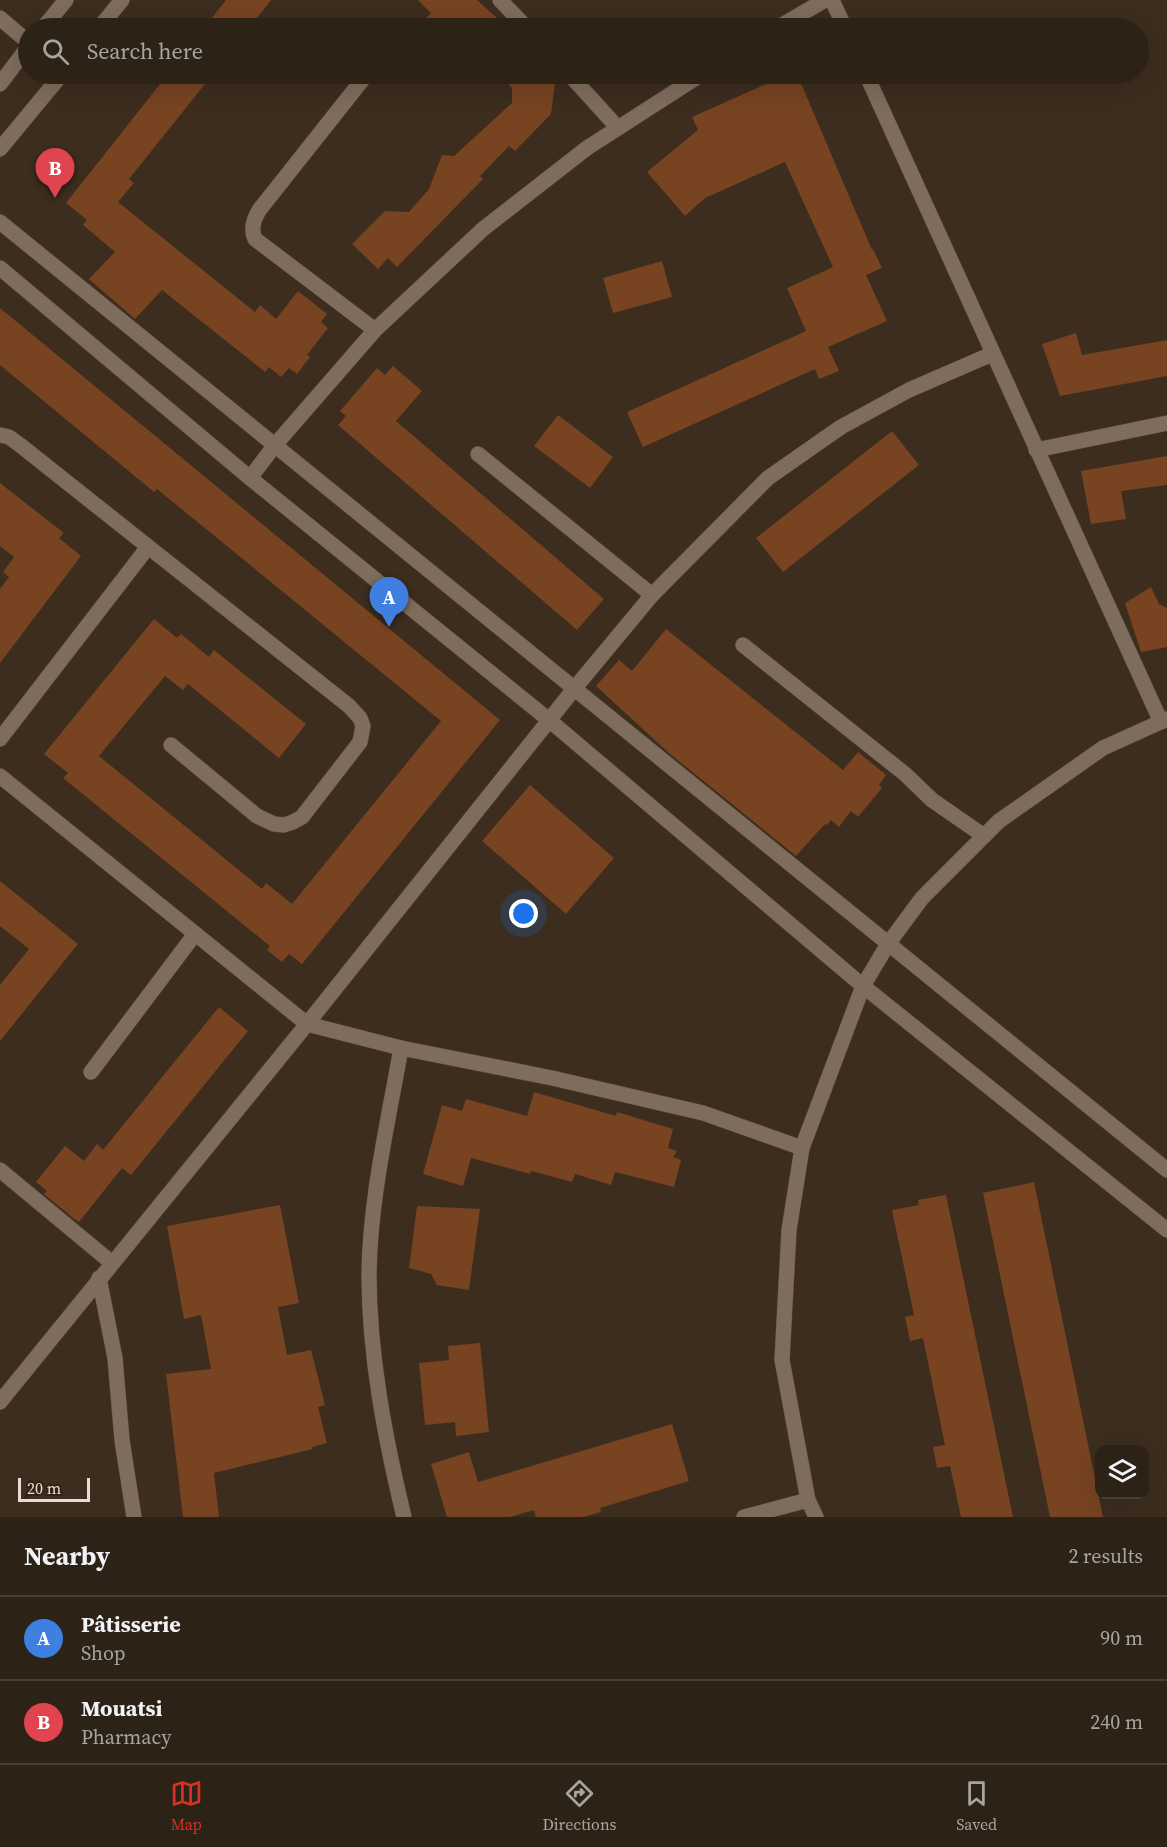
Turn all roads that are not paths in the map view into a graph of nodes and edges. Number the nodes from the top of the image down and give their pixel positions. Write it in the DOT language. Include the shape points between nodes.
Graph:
graph roads {
  1 [pos="66,0"];
  2 [pos="122,0"];
  3 [pos="500,0"];
  4 [pos="825,0"];
  5 [pos="832,0"];
  6 [pos="0,18"];
  7 [pos="51,18"];
  8 [pos="107,18"];
  9 [pos="517,18"];
  10 [pos="794,18"];
  11 [pos="840,18"];
  12 [pos="18,33"];
  13 [pos="18,60"];
  14 [pos="0,84"];
  15 [pos="54,84"];
  16 [pos="359,84"];
  17 [pos="578,84"];
  18 [pos="686,84"];
  19 [pos="870,84"];
  20 [pos="618,128"];
  21 [pos="0,149"];
  22 [pos="0,222"];
  23 [pos="0,268"];
  24 [pos="375,330"];
  25 [pos="992,354"];
  26 [pos="1167,423"];
  27 [pos="0,435"];
  28 [pos="275,445"];
  29 [pos="1036,450"];
  30 [pos="478,454"];
  31 [pos="250,478"];
  32 [pos="148,547"];
  33 [pos="652,595"];
  34 [pos="742,645"];
  35 [pos="574,689"];
  36 [pos="549,720"];
  37 [pos="1164,720"];
  38 [pos="0,739"];
  39 [pos="171,746"];
  40 [pos="0,776"];
  41 [pos="984,836"];
  42 [pos="195,934"];
  43 [pos="888,944"];
  44 [pos="863,986"];
  45 [pos="307,1024"];
  46 [pos="401,1048"];
  47 [pos="91,1072"];
  48 [pos="802,1148"];
  49 [pos="0,1170"];
  50 [pos="1167,1170"];
  51 [pos="1167,1230"];
  52 [pos="112,1263"];
  53 [pos="99,1278"];
  54 [pos="0,1402"];
  55 [pos="808,1500"];
  56 [pos="134,1517"];
  57 [pos="404,1517"];
  58 [pos="744,1517"];
  59 [pos="816,1517"];
  1 -- 7 [label="street"];
  2 -- 8 [label="street"];
  3 -- 9 [label="street"];
  4 -- 10 [label="street"];
  5 -- 11 [label="street"];
  6 -- 12 [label="street"];
  13 -- 14 [label="street"];
  15 -- 21 [label="street"];
  16 -- 24 [label="street" via="260,209 252,230 255,239"];
  17 -- 20 [label="street"];
  18 -- 20 [label="street"];
  19 -- 25 [label="street"];
  20 -- 24 [label="street" via="483,229"];
  22 -- 28 [label="street"];
  23 -- 31 [label="street"];
  24 -- 28 [label="street"];
  25 -- 29 [label="street"];
  25 -- 33 [label="street" via="909,390 851,422 768,478"];
  26 -- 29 [label="street"];
  27 -- 32 [label="street" via="20,445"];
  28 -- 31 [label="street"];
  28 -- 35 [label="street"];
  29 -- 37 [label="street"];
  30 -- 33 [label="street"];
  31 -- 36 [label="street"];
  32 -- 38 [label="street"];
  32 -- 39 [label="street" via="349,706 363,726 360,742 322,792 302,817 284,825 257,816"];
  33 -- 35 [label="street"];
  34 -- 41 [label="street" via="905,774 932,800"];
  35 -- 36 [label="street"];
  35 -- 43 [label="street"];
  36 -- 44 [label="street"];
  36 -- 45 [label="street"];
  37 -- 41 [label="street" via="1104,748 999,821"];
  40 -- 42 [label="street"];
  41 -- 43 [label="street" via="922,898"];
  42 -- 45 [label="street"];
  42 -- 47 [label="street"];
  43 -- 44 [label="street"];
  43 -- 50 [label="street"];
  44 -- 48 [label="street"];
  44 -- 51 [label="street"];
  45 -- 46 [label="street"];
  45 -- 52 [label="street"];
  46 -- 48 [label="street" via="703,1113"];
  46 -- 57 [label="street" via="376,1193 369,1273 383,1418"];
  48 -- 55 [label="street" via="789,1230 782,1360"];
  49 -- 52 [label="street"];
  52 -- 53 [label="street"];
  53 -- 54 [label="street"];
  53 -- 56 [label="street" via="115,1358"];
  55 -- 58 [label="street"];
  55 -- 59 [label="street"];
}
